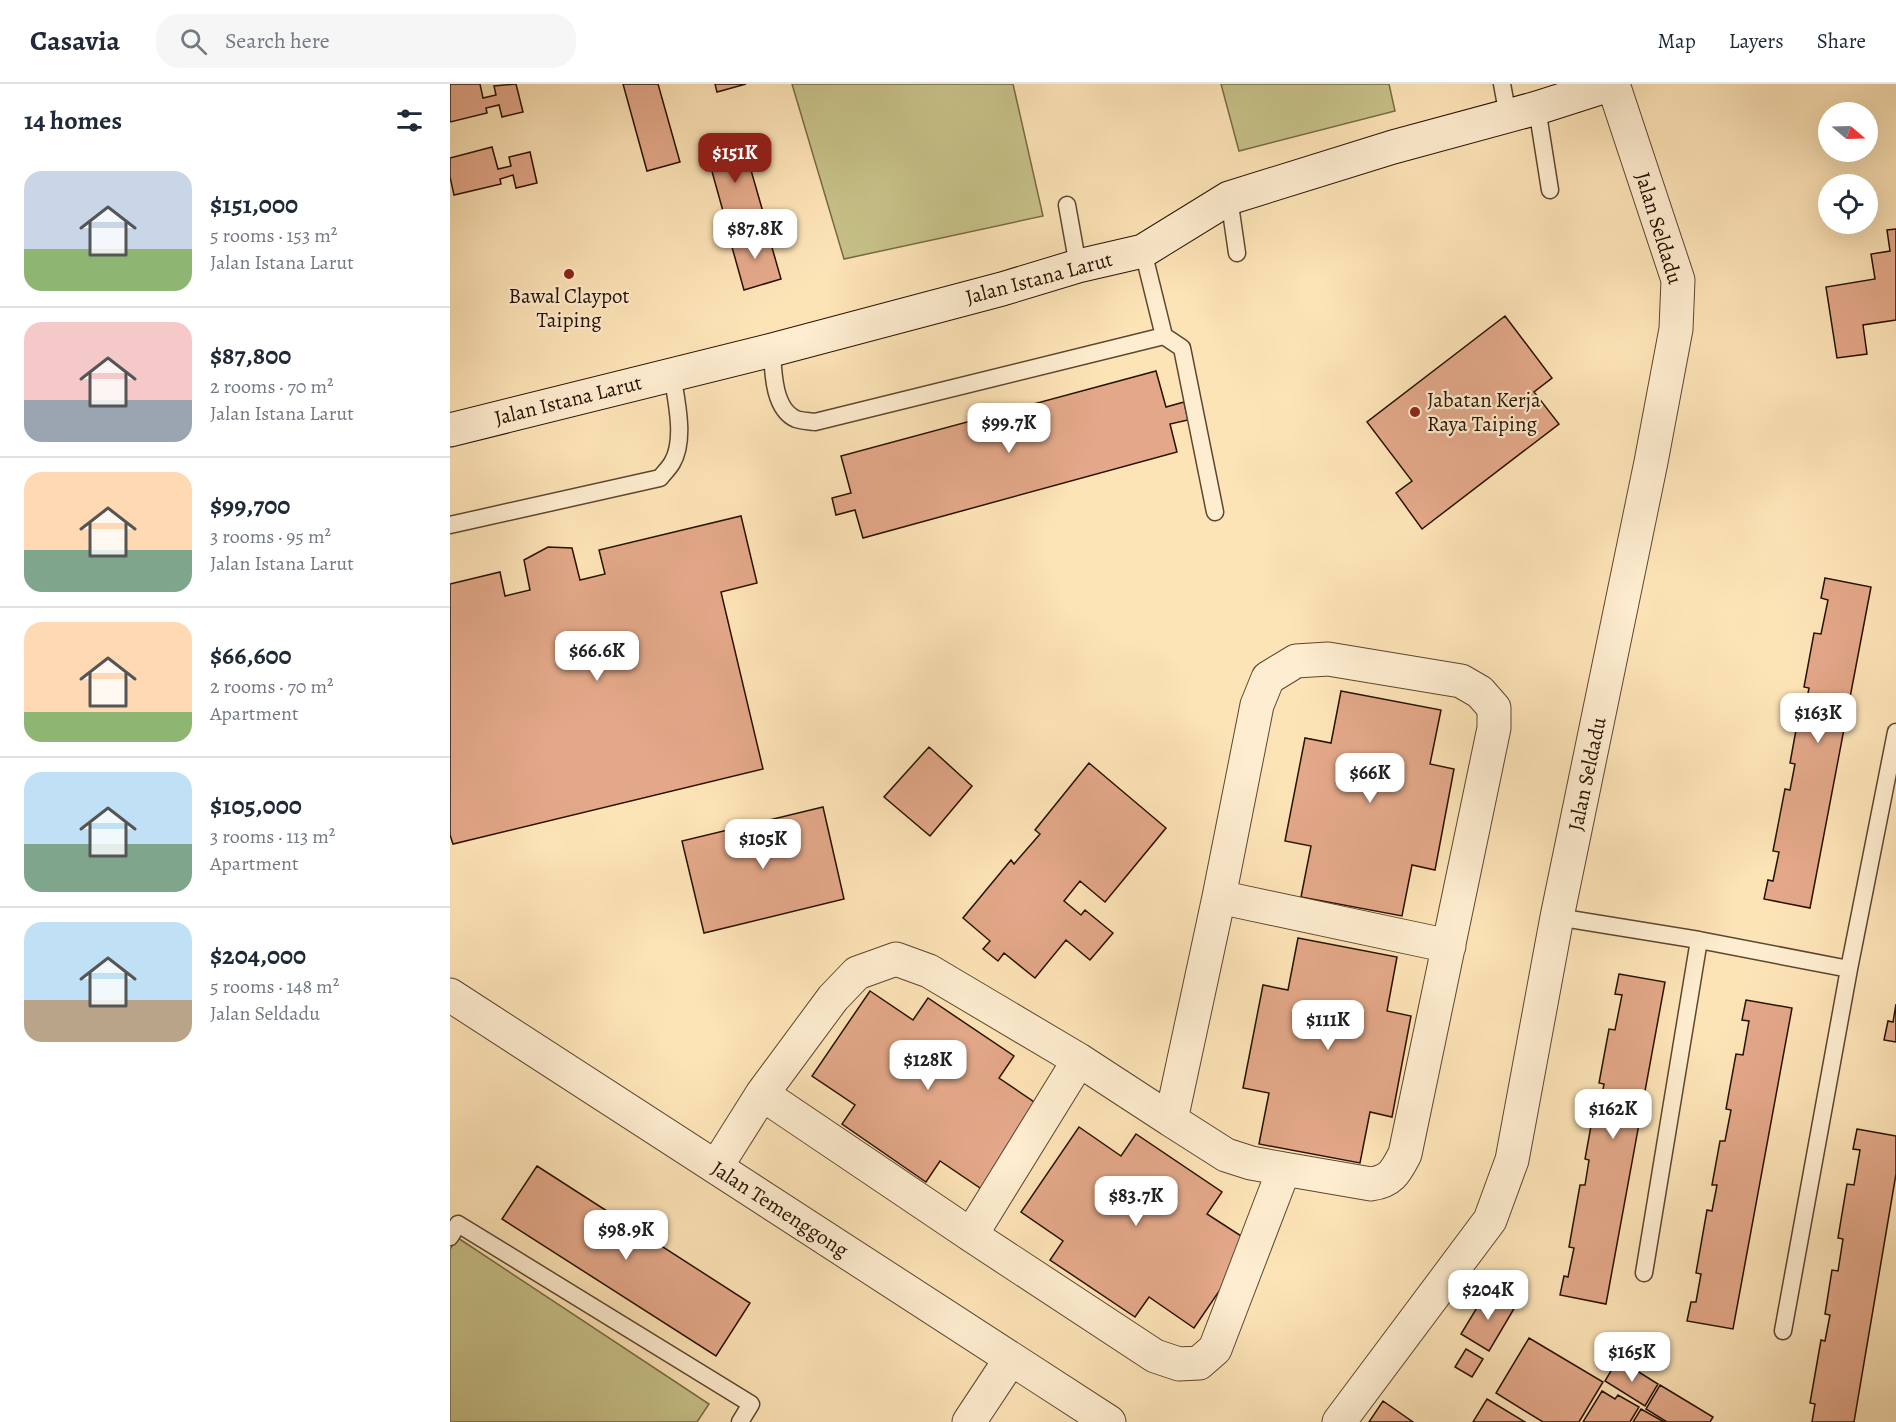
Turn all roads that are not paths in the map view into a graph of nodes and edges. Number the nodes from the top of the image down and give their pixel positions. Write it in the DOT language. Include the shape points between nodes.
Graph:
graph roads {
  1 [pos="1502,84"];
  2 [pos="1613,84"];
  3 [pos="1523,112"];
  4 [pos="1550,190"];
  5 [pos="1229,198"];
  6 [pos="1067,205"];
  7 [pos="1143,250"];
  8 [pos="1237,253"];
  9 [pos="1078,266"];
  10 [pos="1164,336"];
  11 [pos="772,350"];
  12 [pos="672,374"];
  13 [pos="450,430"];
  14 [pos="1215,512"];
  15 [pos="450,525"];
  16 [pos="1896,732"];
  17 [pos="1219,897"];
  18 [pos="1557,917"];
  19 [pos="1699,940"];
  20 [pos="1449,945"];
  21 [pos="1849,969"];
  22 [pos="450,995"];
  23 [pos="1079,1060"];
  24 [pos="762,1094"];
  25 [pos="1170,1120"];
  26 [pos="716,1167"];
  27 [pos="1284,1169"];
  28 [pos="971,1235"];
  29 [pos="450,1237"];
  30 [pos="1644,1273"];
  31 [pos="1783,1331"];
  32 [pos="1010,1360"];
  33 [pos="740,1422"];
  34 [pos="969,1422"];
  35 [pos="1109,1422"];
  36 [pos="1339,1422"];
  1 -- 3 [label="lane"];
  2 -- 3 [label="street, Jalan Istana Larut"];
  2 -- 18 [label="street, Jalan Seldadu" via="1678,280 1678,305 1651,462"];
  3 -- 4 [label="lane"];
  3 -- 5 [label="street, Jalan Istana Larut"];
  5 -- 7 [label="street, Jalan Istana Larut"];
  5 -- 8 [label="lane"];
  6 -- 9 [label="lane"];
  7 -- 9 [label="street, Jalan Istana Larut"];
  7 -- 10 [label="lane"];
  9 -- 11 [label="street, Jalan Istana Larut"];
  10 -- 11 [label="lane" via="815,422 796,419 785,411 774,383"];
  10 -- 14 [label="lane" via="1182,348"];
  11 -- 12 [label="street, Jalan Istana Larut"];
  12 -- 13 [label="street, Jalan Istana Larut"];
  12 -- 15 [label="lane" via="679,444 673,462 660,478"];
  16 -- 21 [label="lane"];
  17 -- 20 [label="street"];
  17 -- 20 [label="street" via="1257,705 1268,678 1296,661 1328,659 1461,681 1480,692 1494,708 1494,728"];
  17 -- 25 [label="street"];
  18 -- 19 [label="lane"];
  18 -- 36 [label="street, Jalan Seldadu" via="1512,1160 1490,1220"];
  19 -- 21 [label="lane"];
  19 -- 30 [label="lane"];
  20 -- 27 [label="street" via="1406,1154 1395,1173 1383,1182 1371,1184"];
  21 -- 31 [label="lane"];
  22 -- 26 [label="street, Jalan Temenggong"];
  23 -- 24 [label="street" via="929,971 896,959 857,973 832,998"];
  23 -- 25 [label="street"];
  23 -- 28 [label="street"];
  24 -- 26 [label="street"];
  24 -- 28 [label="street"];
  25 -- 27 [label="street" via="1226,1155"];
  26 -- 32 [label="street, Jalan Temenggong"];
  27 -- 28 [label="street" via="1215,1349 1199,1363 1179,1364 1155,1356"];
  29 -- 33 [label="lane" via="459,1224 751,1404"];
  32 -- 34 [label="street"];
  32 -- 35 [label="street, Jalan Temenggong"];
}
